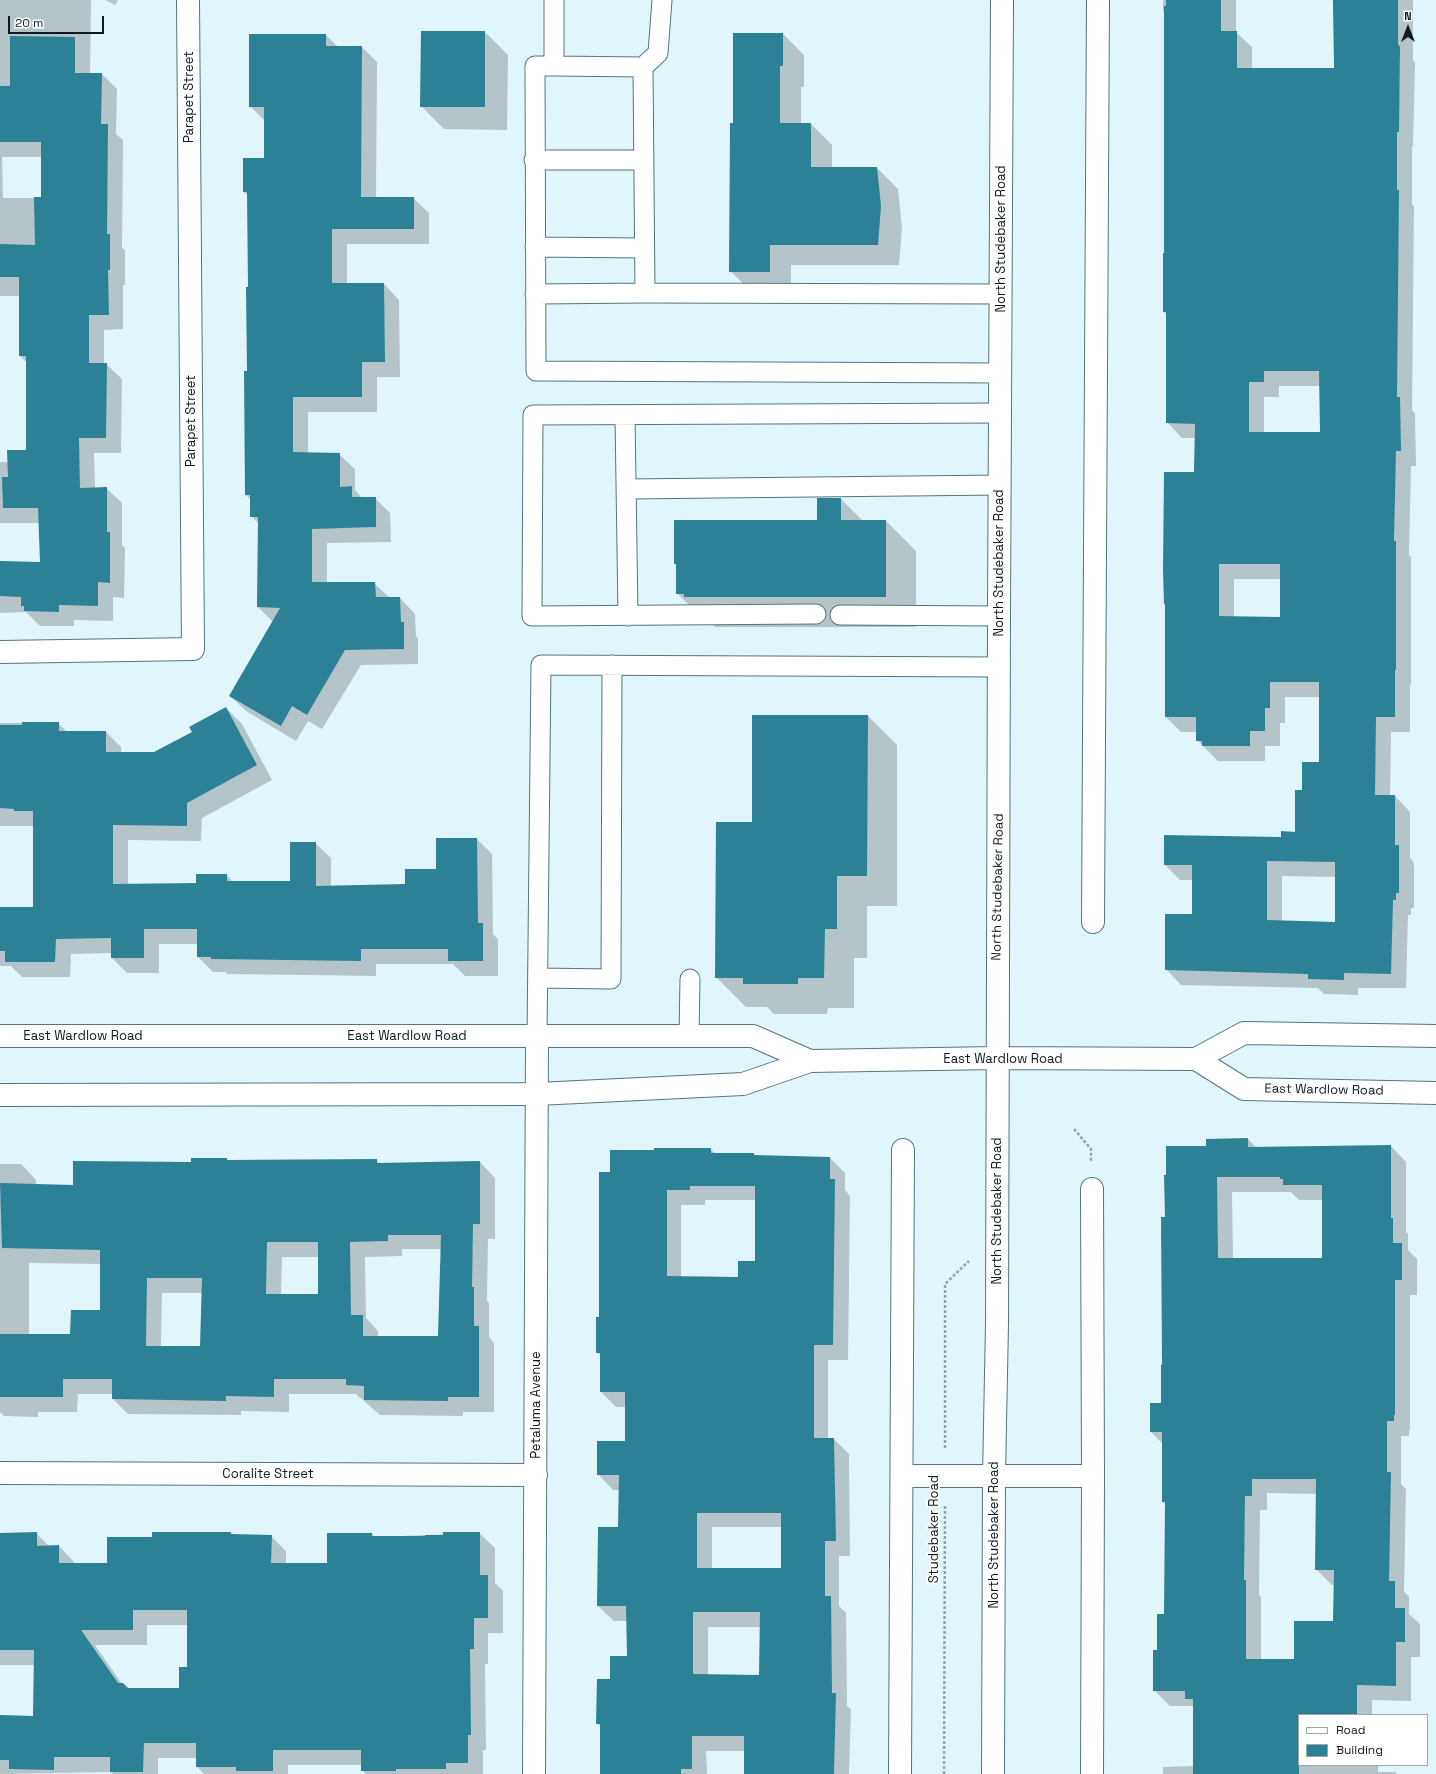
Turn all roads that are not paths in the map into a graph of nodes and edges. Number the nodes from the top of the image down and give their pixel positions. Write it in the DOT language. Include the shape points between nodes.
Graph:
graph roads {
  1 [pos="188,0"];
  2 [pos="554,0"];
  3 [pos="662,0"];
  4 [pos="1002,0"];
  5 [pos="1098,0"];
  6 [pos="554,66"];
  7 [pos="643,67"];
  8 [pos="534,160"];
  9 [pos="644,160"];
  10 [pos="535,247"];
  11 [pos="644,248"];
  12 [pos="645,293"];
  13 [pos="536,294"];
  14 [pos="1001,294"];
  15 [pos="1000,374"];
  16 [pos="1000,413"];
  17 [pos="625,415"];
  18 [pos="1000,485"];
  19 [pos="627,489"];
  20 [pos="816,614"];
  21 [pos="840,615"];
  22 [pos="628,616"];
  23 [pos="999,616"];
  24 [pos="0,652"];
  25 [pos="612,665"];
  26 [pos="999,667"];
  27 [pos="1093,922"];
  28 [pos="538,978"];
  29 [pos="690,979"];
  30 [pos="0,1036"];
  31 [pos="537,1036"];
  32 [pos="689,1036"];
  33 [pos="1436,1036"];
  34 [pos="997,1058"];
  35 [pos="1196,1059"];
  36 [pos="810,1060"];
  37 [pos="1436,1093"];
  38 [pos="537,1094"];
  39 [pos="0,1095"];
  40 [pos="904,1150"];
  41 [pos="1092,1189"];
  42 [pos="0,1473"];
  43 [pos="536,1475"];
  44 [pos="902,1476"];
  45 [pos="994,1476"];
  46 [pos="1093,1476"];
  47 [pos="534,1774"];
  48 [pos="900,1774"];
  49 [pos="993,1774"];
  50 [pos="1092,1774"];
  1 -- 24 [label="street, Parapet Street" via="193,649"];
  2 -- 6 [label="lane"];
  3 -- 7 [label="lane" via="658,53"];
  4 -- 14 [label="street, North Studebaker Road"];
  5 -- 27 [label="street"];
  6 -- 7 [label="lane"];
  6 -- 8 [label="lane" via="535,66"];
  7 -- 9 [label="lane"];
  8 -- 9 [label="lane"];
  8 -- 10 [label="lane"];
  9 -- 11 [label="lane"];
  10 -- 11 [label="lane"];
  10 -- 13 [label="lane"];
  11 -- 12 [label="lane"];
  12 -- 13 [label="lane"];
  12 -- 14 [label="lane"];
  13 -- 15 [label="lane" via="536,371"];
  14 -- 15 [label="street, North Studebaker Road"];
  15 -- 16 [label="street, North Studebaker Road"];
  16 -- 17 [label="lane"];
  16 -- 18 [label="street, North Studebaker Road"];
  17 -- 19 [label="lane"];
  17 -- 22 [label="lane" via="533,415 532,616"];
  18 -- 19 [label="lane"];
  18 -- 23 [label="street, North Studebaker Road"];
  19 -- 22 [label="lane"];
  20 -- 22 [label="lane"];
  21 -- 23 [label="lane"];
  23 -- 26 [label="street, North Studebaker Road"];
  25 -- 26 [label="lane"];
  25 -- 28 [label="lane" via="541,665"];
  25 -- 28 [label="lane" via="611,979"];
  26 -- 34 [label="street, North Studebaker Road"];
  28 -- 31 [label="lane"];
  29 -- 32 [label="lane"];
  30 -- 31 [label="street, East Wardlow Road"];
  31 -- 32 [label="street, East Wardlow Road"];
  31 -- 38 [label="street, Petaluma Avenue"];
  32 -- 36 [label="street, East Wardlow Road" via="753,1036"];
  33 -- 35 [label="street, East Wardlow Road" via="1244,1033"];
  34 -- 35 [label="street, East Wardlow Road"];
  34 -- 36 [label="street, East Wardlow Road"];
  34 -- 45 [label="street, North Studebaker Road"];
  35 -- 37 [label="street, East Wardlow Road" via="1244,1089"];
  36 -- 38 [label="street, East Wardlow Road" via="743,1084"];
  38 -- 39 [label="street, East Wardlow Road"];
  38 -- 43 [label="street, Petaluma Avenue"];
  40 -- 44 [label="street"];
  41 -- 46 [label="street"];
  42 -- 43 [label="street, Coralite Street"];
  43 -- 47 [label="street, Petaluma Avenue"];
  44 -- 45 [label="street"];
  44 -- 48 [label="street"];
  45 -- 46 [label="street"];
  45 -- 49 [label="street, North Studebaker Road"];
  46 -- 50 [label="street"];
}
